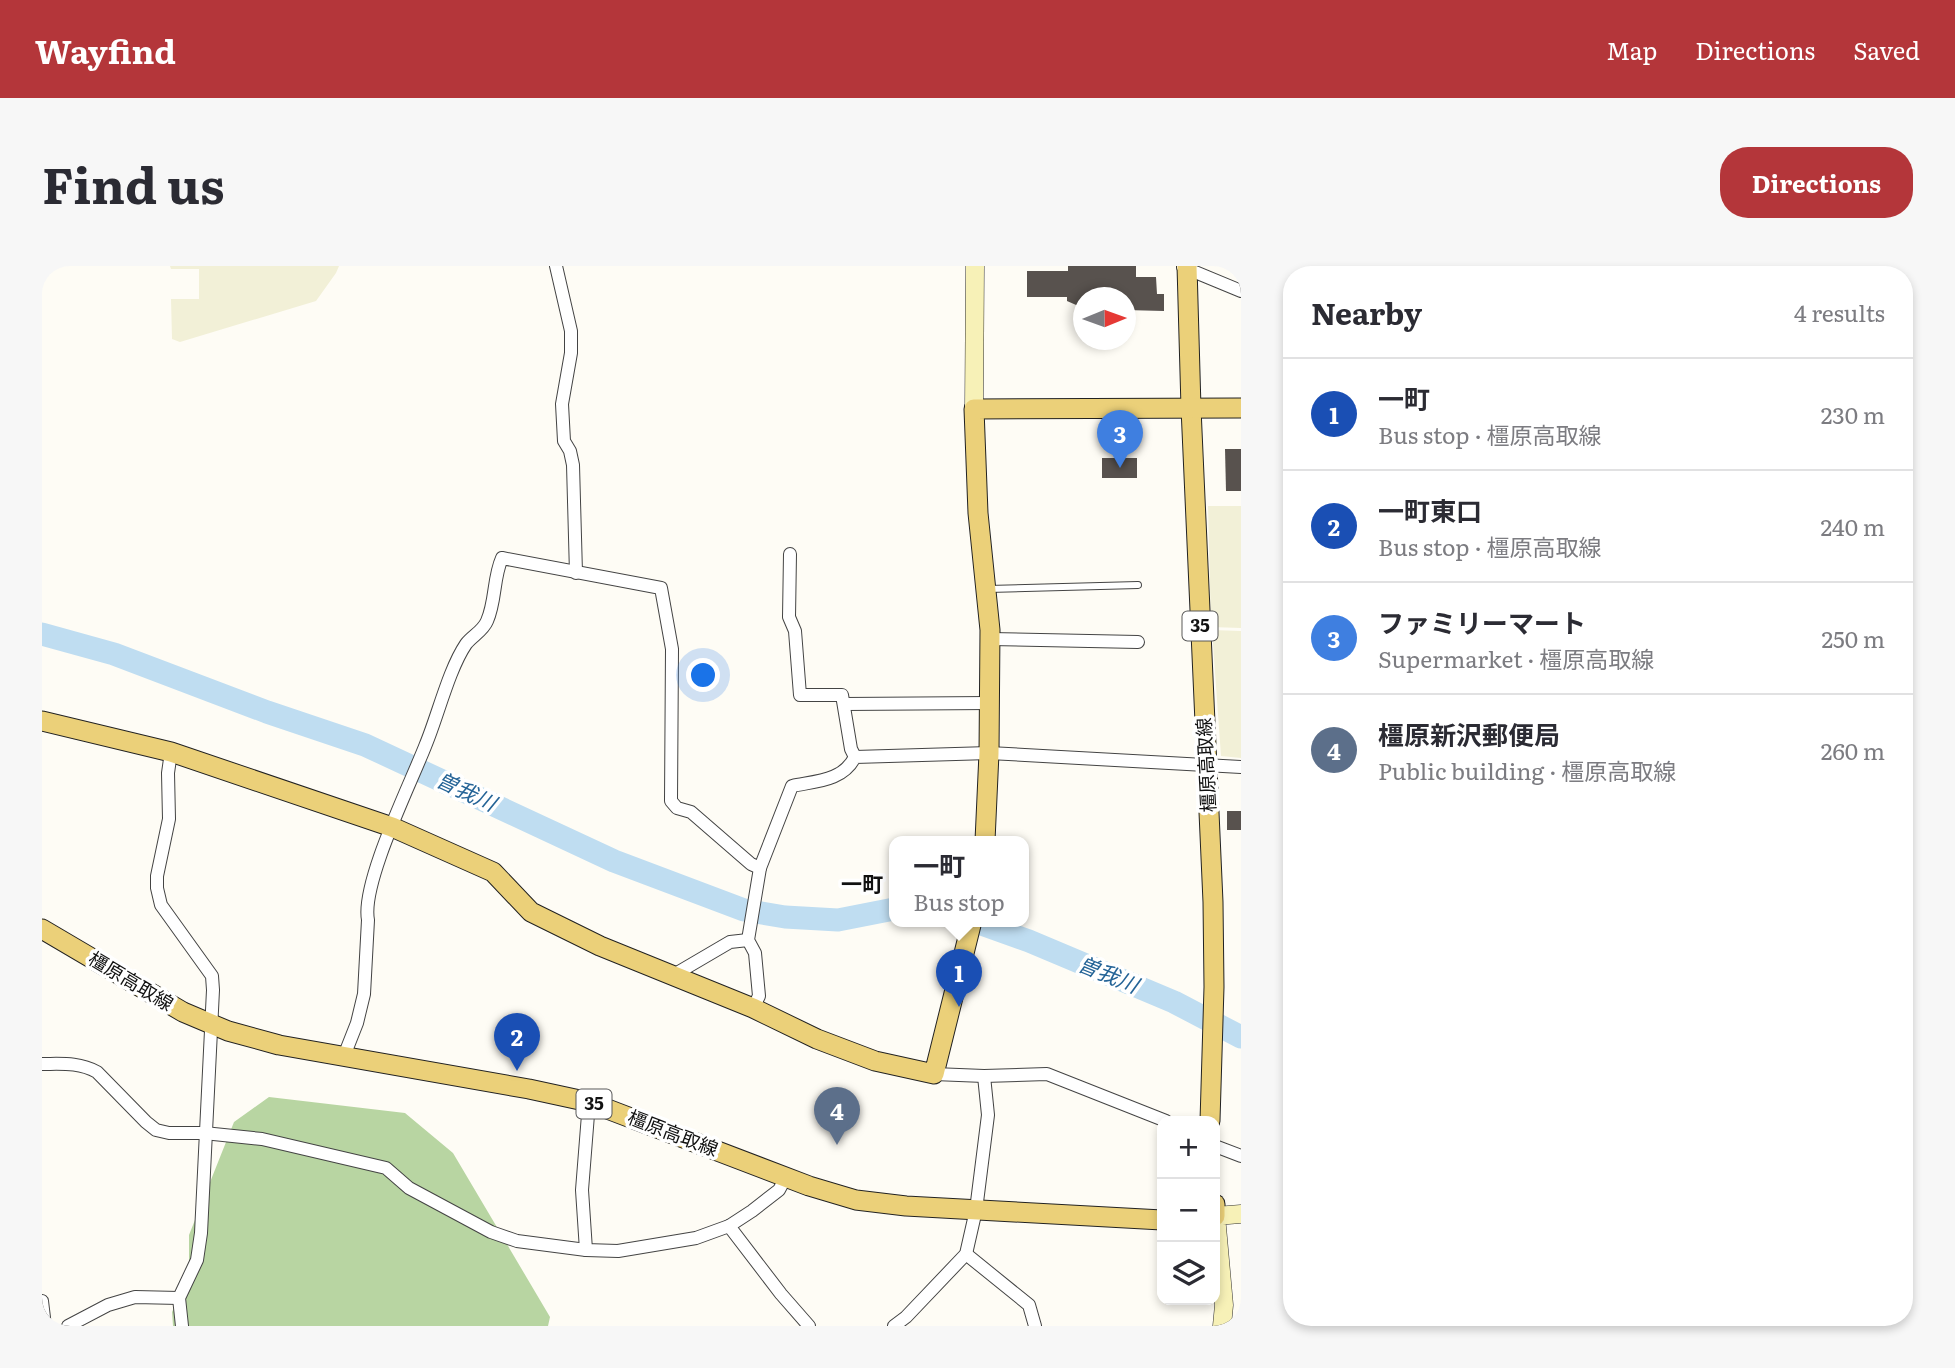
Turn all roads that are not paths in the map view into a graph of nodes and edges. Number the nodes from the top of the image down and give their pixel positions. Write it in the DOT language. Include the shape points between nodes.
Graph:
graph roads {
  1 [pos="556,266"];
  2 [pos="975,266"];
  3 [pos="1185,267"];
  4 [pos="1241,291"];
  5 [pos="1191,408"];
  6 [pos="1241,408"];
  7 [pos="974,410"];
  8 [pos="790,554"];
  9 [pos="576,573"];
  10 [pos="1138,585"];
  11 [pos="986,589"];
  12 [pos="990,639"];
  13 [pos="1138,642"];
  14 [pos="844,704"];
  15 [pos="990,704"];
  16 [pos="42,721"];
  17 [pos="170,752"];
  18 [pos="989,753"];
  19 [pos="855,757"];
  20 [pos="1206,764"];
  21 [pos="1241,767"];
  22 [pos="392,827"];
  23 [pos="985,836"];
  24 [pos="760,868"];
  25 [pos="971,927"];
  26 [pos="42,929"];
  27 [pos="748,937"];
  28 [pos="672,976"];
  29 [pos="753,1008"];
  30 [pos="210,1024"];
  31 [pos="344,1056"];
  32 [pos="42,1064"];
  33 [pos="934,1074"];
  34 [pos="984,1076"];
  35 [pos="589,1102"];
  36 [pos="1210,1116"];
  37 [pos="1157,1117"];
  38 [pos="204,1133"];
  39 [pos="1220,1148"];
  40 [pos="1241,1156"];
  41 [pos="786,1177"];
  42 [pos="976,1210"];
  43 [pos="1220,1212"];
  44 [pos="1241,1214"];
  45 [pos="1157,1220"];
  46 [pos="729,1226"];
  47 [pos="1219,1242"];
  48 [pos="586,1250"];
  49 [pos="966,1254"];
  50 [pos="179,1298"];
  51 [pos="42,1301"];
  52 [pos="46,1326"];
  53 [pos="68,1326"];
  54 [pos="182,1326"];
  55 [pos="809,1326"];
  56 [pos="894,1326"];
  57 [pos="1035,1326"];
  58 [pos="1222,1326"];
  1 -- 9 [label="street" via="571,331 562,404 564,441 573,465"];
  2 -- 7 [label="street"];
  3 -- 4 [label="street"];
  3 -- 5 [label="main road, 橿原高取線 / 35"];
  5 -- 6 [label="main road"];
  5 -- 7 [label="main road"];
  5 -- 20 [label="main road, 橿原高取線 / 35"];
  7 -- 11 [label="main road"];
  8 -- 14 [label="street" via="789,617 796,631 800,695 842,695"];
  9 -- 22 [label="street" via="502,558 486,624 466,645 449,681"];
  9 -- 24 [label="street" via="661,589 672,649 671,801"];
  10 -- 11 [label="lane"];
  11 -- 12 [label="main road"];
  12 -- 13 [label="street"];
  12 -- 15 [label="main road"];
  14 -- 15 [label="street"];
  14 -- 19 [label="street"];
  15 -- 18 [label="main road"];
  16 -- 17 [label="main road"];
  17 -- 22 [label="main road"];
  17 -- 30 [label="street" via="169,818 157,888 162,905 212,976"];
  18 -- 19 [label="street"];
  18 -- 20 [label="street"];
  18 -- 23 [label="main road"];
  19 -- 24 [label="street" via="837,777 792,786"];
  20 -- 21 [label="street"];
  20 -- 36 [label="main road, 橿原高取線 / 35" via="1213,902"];
  22 -- 28 [label="main road" via="493,872 531,912"];
  22 -- 31 [label="street" via="373,875 366,911 365,994"];
  24 -- 27 [label="street"];
  25 -- 33 [label="main road"];
  26 -- 30 [label="main road, 橿原高取線 / 35"];
  27 -- 28 [label="street" via="730,942"];
  27 -- 29 [label="street" via="759,996"];
  28 -- 29 [label="main road"];
  29 -- 33 [label="main road" via="875,1061"];
  30 -- 31 [label="main road, 橿原高取線 / 35" via="279,1045"];
  30 -- 38 [label="street"];
  31 -- 35 [label="main road, 橿原高取線 / 35"];
  32 -- 38 [label="street" via="89,1067 156,1130"];
  33 -- 34 [label="street"];
  34 -- 37 [label="street" via="1047,1074"];
  34 -- 42 [label="street" via="988,1115"];
  35 -- 41 [label="main road, 橿原高取線 / 35"];
  35 -- 48 [label="street" via="582,1190"];
  38 -- 48 [label="street" via="262,1139 386,1168 409,1188 491,1232 517,1241"];
  38 -- 50 [label="street" via="197,1260"];
  39 -- 40 [label="street"];
  41 -- 42 [label="main road, 橿原高取線 / 35" via="856,1200"];
  41 -- 46 [label="street" via="779,1190"];
  42 -- 45 [label="main road, 橿原高取線 / 35"];
  42 -- 49 [label="street"];
  43 -- 44 [label="street"];
  46 -- 48 [label="street" via="696,1238 618,1251"];
  46 -- 55 [label="street"];
  47 -- 58 [label="street"];
  49 -- 56 [label="street"];
  49 -- 57 [label="street" via="1029,1305"];
  50 -- 53 [label="street" via="135,1297"];
  50 -- 54 [label="street"];
  51 -- 52 [label="street"];
}
